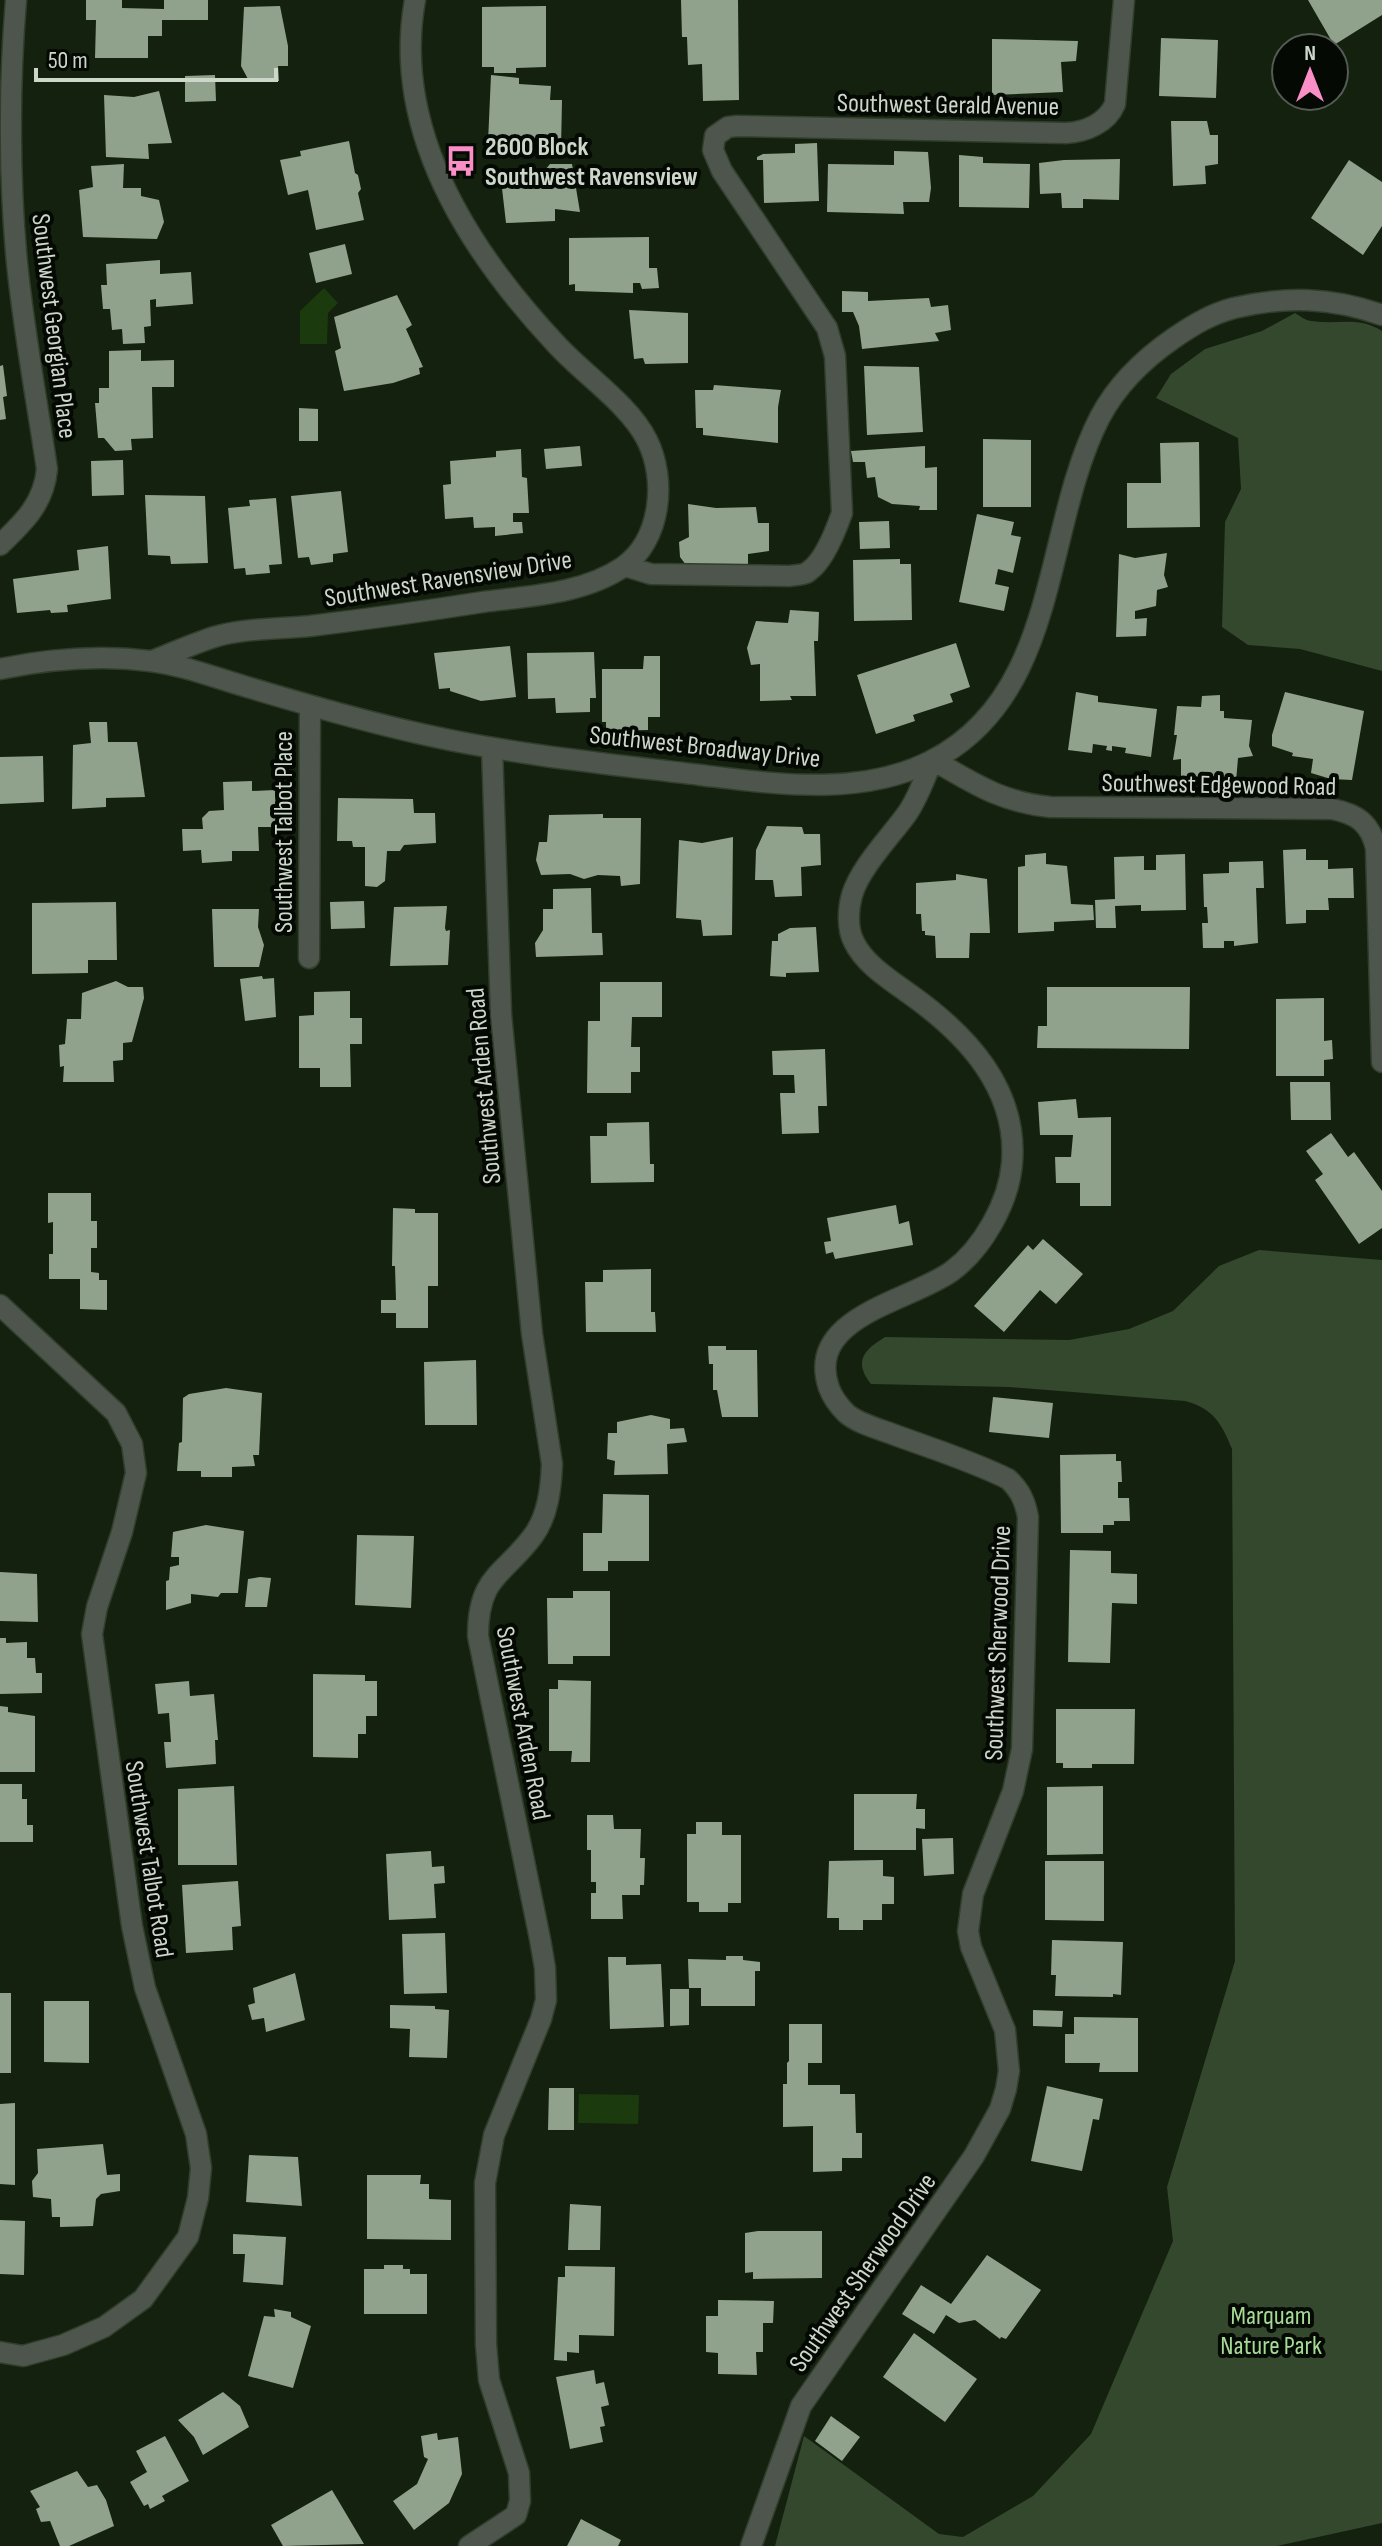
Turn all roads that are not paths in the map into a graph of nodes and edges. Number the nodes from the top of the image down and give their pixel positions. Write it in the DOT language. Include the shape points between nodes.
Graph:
graph roads {
  1 [pos="16,0"];
  2 [pos="415,0"];
  3 [pos="1124,0"];
  4 [pos="1382,315"];
  5 [pos="0,545"];
  6 [pos="625,566"];
  7 [pos="152,661"];
  8 [pos="0,669"];
  9 [pos="310,706"];
  10 [pos="492,748"];
  11 [pos="933,760"];
  12 [pos="309,958"];
  13 [pos="1382,1062"];
  14 [pos="0,1305"];
  15 [pos="0,2352"];
  16 [pos="469,2546"];
  17 [pos="751,2546"];
  1 -- 5 [label="street, Southwest Georgian Place" via="17,261 47,469 39,502"];
  2 -- 6 [label="street, Southwest Ravensview Drive" via="411,24 417,116 436,172 482,254 518,302 648,441 657,507 651,531"];
  3 -- 6 [label="street, Southwest Gerald Avenue" via="1115,104 1088,129 720,130 713,150 722,171 831,340 842,513 834,536 810,571 801,574 651,574"];
  4 -- 11 [label="street, Southwest Broadway Drive" via="1313,298 1256,303 1197,322 1153,353 1113,397 1096,426 1035,632 1009,689 970,734"];
  6 -- 7 [label="street, Southwest Ravensview Drive" via="560,591 217,636"];
  7 -- 8 [label="street, Southwest Broadway Drive" via="76,659"];
  7 -- 9 [label="street, Southwest Broadway Drive"];
  9 -- 10 [label="street, Southwest Broadway Drive"];
  9 -- 12 [label="street, Southwest Talbot Place"];
  10 -- 11 [label="street, Southwest Broadway Drive" via="806,785 863,782"];
  10 -- 16 [label="street, Southwest Arden Road" via="501,1014 552,1484 534,1535 495,1574 481,1608 478,1636 547,1985 541,2019 494,2135 485,2183 489,2380 519,2473 520,2501 516,2515"];
  11 -- 13 [label="street, Southwest Edgewood Road" via="995,796 1021,804 1332,809 1361,819 1373,835 1378,860"];
  11 -- 17 [label="street, Southwest Sherwood Drive" via="909,812 852,892 850,930 854,943 882,974 951,1027 984,1063 1009,1114 1012,1164 997,1212 968,1258 934,1283 849,1323 831,1347 827,1378 847,1414 1008,1479 1025,1502 1022,1749 1013,1791 973,1894 968,1931 1005,2030 1009,2071 1000,2109 974,2156 801,2406"];
  14 -- 15 [label="street, Southwest Talbot Road" via="116,1413 132,1444 136,1473 92,1634 132,1926 145,1988 196,2134 201,2168 188,2237 143,2299 104,2327 63,2345 23,2356"];
}
